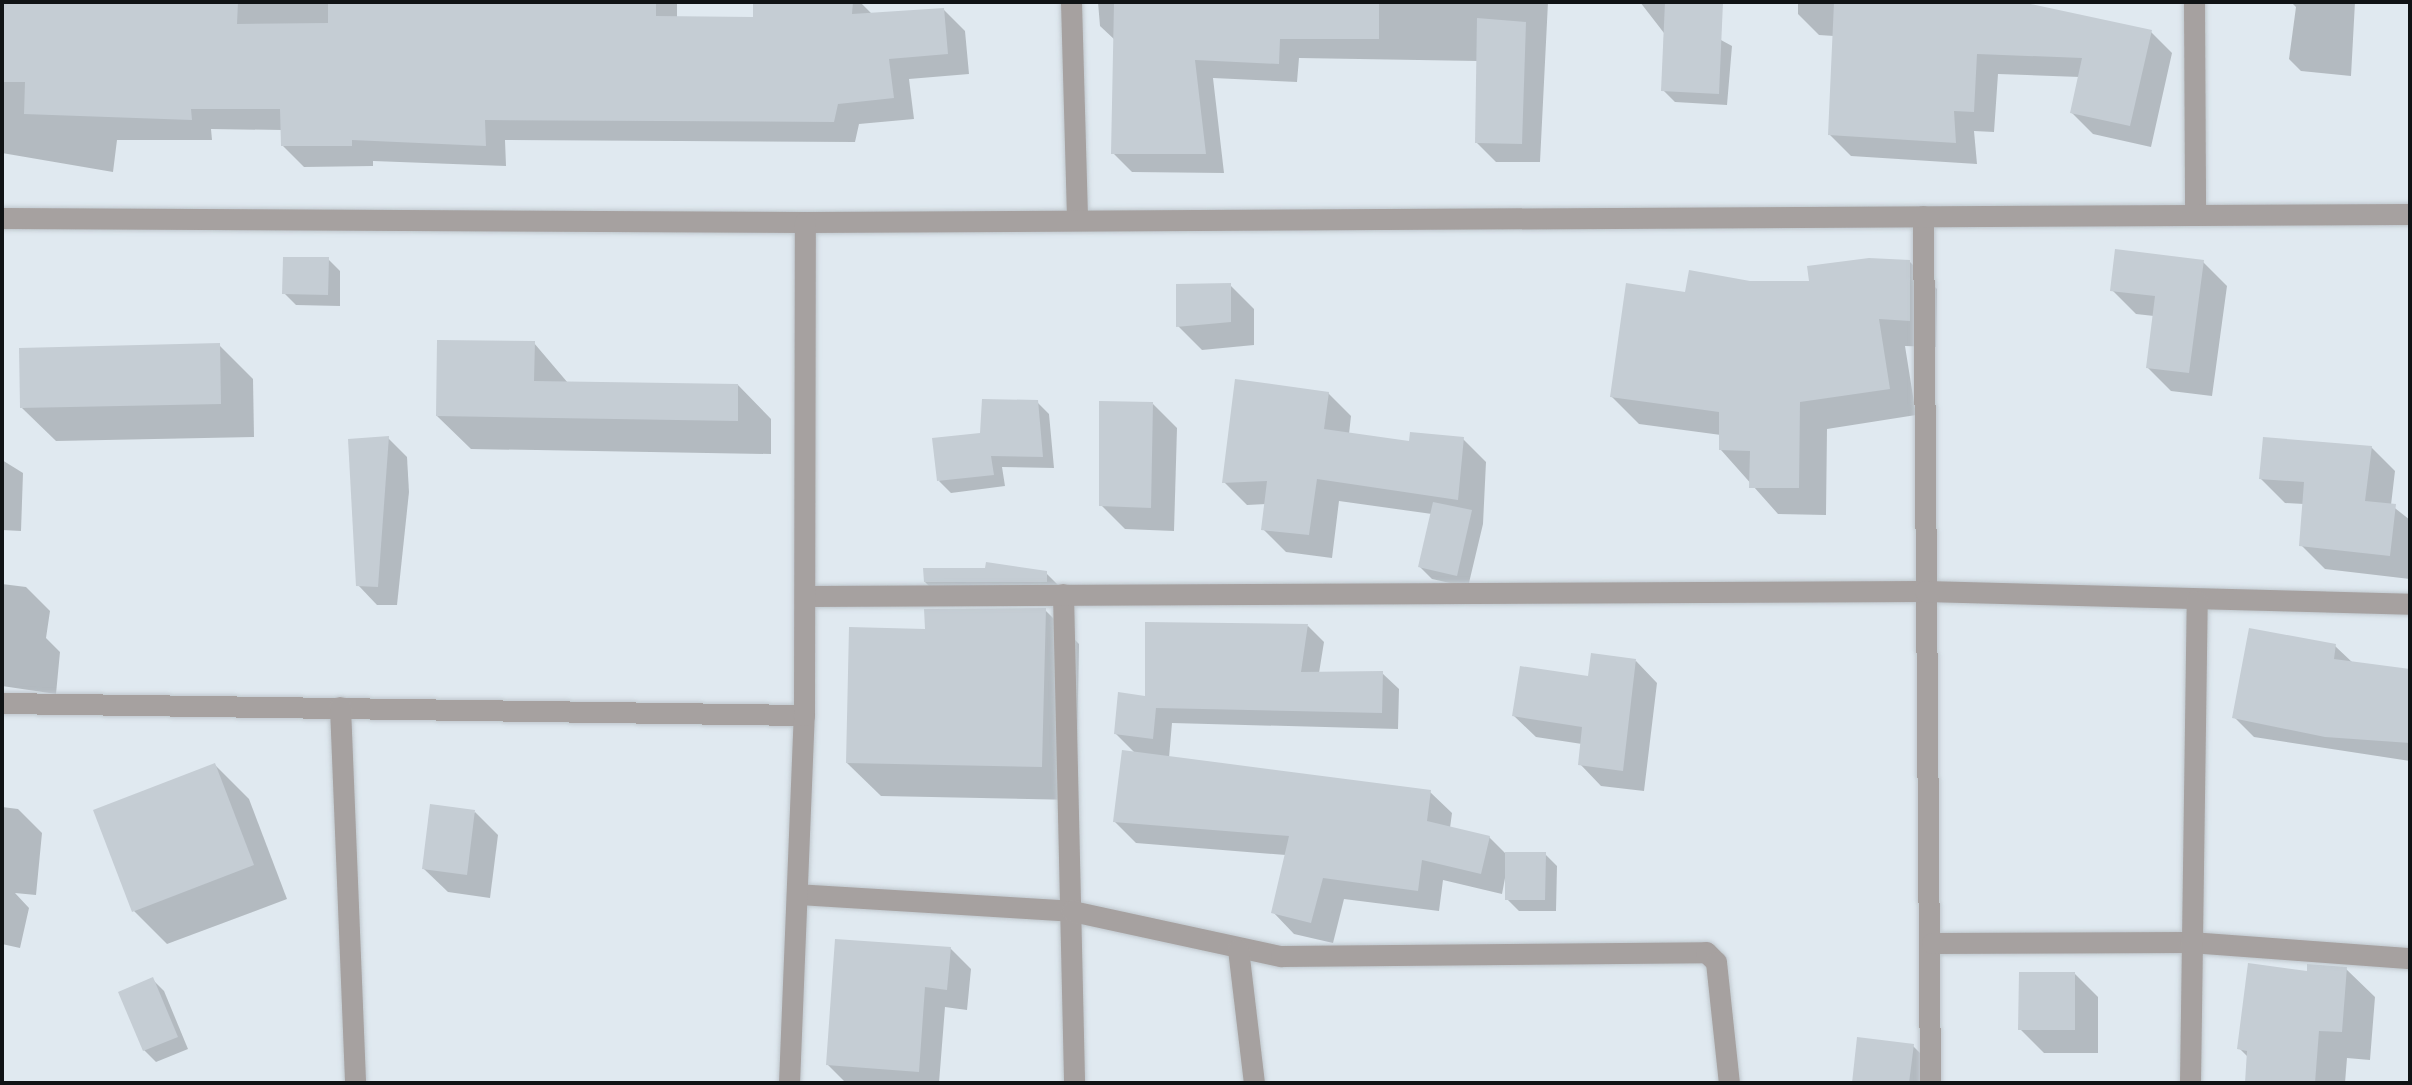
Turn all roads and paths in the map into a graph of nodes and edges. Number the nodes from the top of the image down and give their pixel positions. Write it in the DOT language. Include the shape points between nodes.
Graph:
graph roads {
  1 [pos="1071,2"];
  2 [pos="2194,2"];
  3 [pos="2195,213"];
  4 [pos="2410,214"];
  5 [pos="1923,216"];
  6 [pos="1077,217"];
  7 [pos="2,218"];
  8 [pos="805,222"];
  9 [pos="1925,591"];
  10 [pos="1063,594"];
  11 [pos="806,596"];
  12 [pos="2197,601"];
  13 [pos="2410,604"];
  14 [pos="2,703"];
  15 [pos="340,707"];
  16 [pos="804,715"];
  17 [pos="797,894"];
  18 [pos="1072,911"];
  19 [pos="2190,942"];
  20 [pos="1932,943"];
  21 [pos="1238,949"];
  22 [pos="2410,958"];
  23 [pos="355,1083"];
  24 [pos="789,1083"];
  25 [pos="1074,1083"];
  26 [pos="1254,1083"];
  27 [pos="1729,1083"];
  28 [pos="1930,1083"];
  29 [pos="2190,1083"];
  1 -- 6 [label="street"];
  2 -- 3 [label="street"];
  3 -- 4 [label="street"];
  3 -- 5 [label="street"];
  5 -- 6 [label="street"];
  5 -- 9 [label="street"];
  6 -- 8 [label="street"];
  7 -- 8 [label="street"];
  8 -- 11 [label="street"];
  9 -- 10 [label="street"];
  9 -- 12 [label="street"];
  9 -- 20 [label="street"];
  10 -- 11 [label="street"];
  10 -- 18 [label="street"];
  11 -- 16 [label="street"];
  12 -- 13 [label="street"];
  12 -- 19 [label="street"];
  14 -- 15 [label="street"];
  15 -- 16 [label="street"];
  15 -- 23 [label="street"];
  16 -- 17 [label="street"];
  17 -- 18 [label="street"];
  17 -- 24 [label="street"];
  18 -- 21 [label="street"];
  18 -- 25 [label="street"];
  19 -- 20 [label="street"];
  19 -- 22 [label="street"];
  19 -- 29 [label="street"];
  20 -- 28 [label="street"];
  21 -- 26 [label="street"];
  21 -- 27 [label="street" via="1282,956 1706,952 1716,962"];
}
